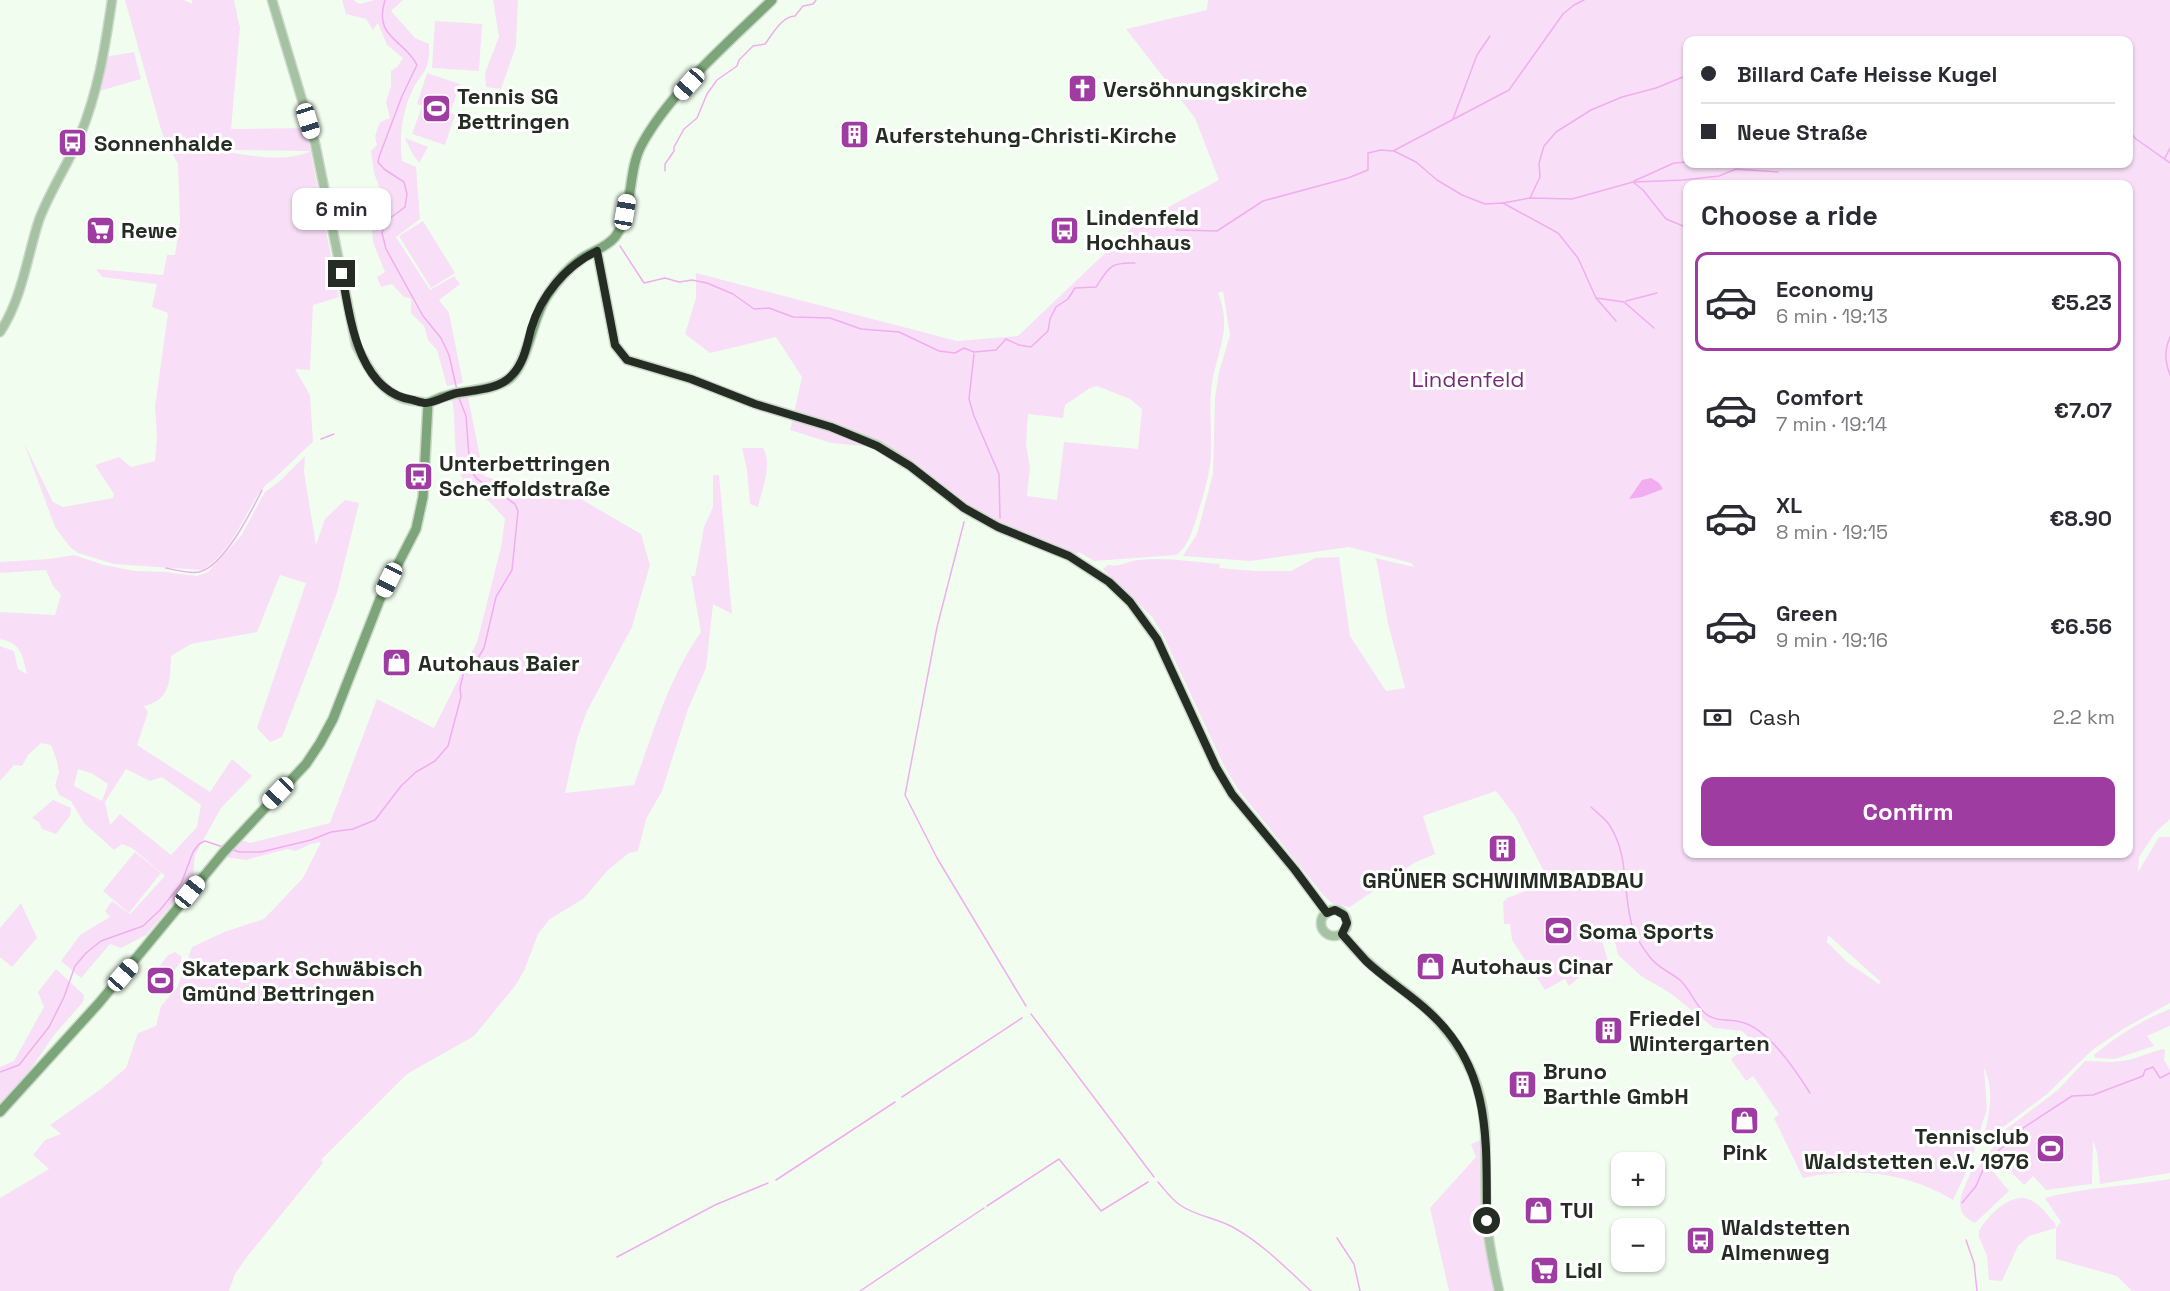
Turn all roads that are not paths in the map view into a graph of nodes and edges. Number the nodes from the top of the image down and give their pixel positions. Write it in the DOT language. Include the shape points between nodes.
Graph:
graph roads {
  1 [pos="112,0"];
  2 [pos="272,0"];
  3 [pos="772,0"];
  4 [pos="597,251"];
  5 [pos="0,332"];
  6 [pos="428,403"];
  7 [pos="1327,913"];
  8 [pos="1342,934"];
  9 [pos="0,1112"];
  10 [pos="1498,1291"];
  1 -- 5 [label="street" via="93,101 47,202 15,301"];
  2 -- 6 [label="street" via="315,143 356,345 365,363 390,393 401,399"];
  3 -- 4 [label="main road" via="653,126 640,148 621,225 616,236"];
  4 -- 6 [label="main road" via="573,266 545,298 521,364 512,376 496,385"];
  4 -- 7 [label="street" via="615,345 627,360 853,435 894,456 964,508 998,527 1081,562 1109,582 1130,602 1157,639 1232,794"];
  6 -- 9 [label="main road" via="423,497 416,529 380,600 320,743 99,1003"];
  7 -- 8 [label="street" via="1335,910 1344,915 1347,923"];
  7 -- 8 [label="street" via="1322,929 1331,936"];
  8 -- 10 [label="street" via="1367,961 1432,1014 1470,1067 1480,1095 1487,1137 1487,1221"];
}
